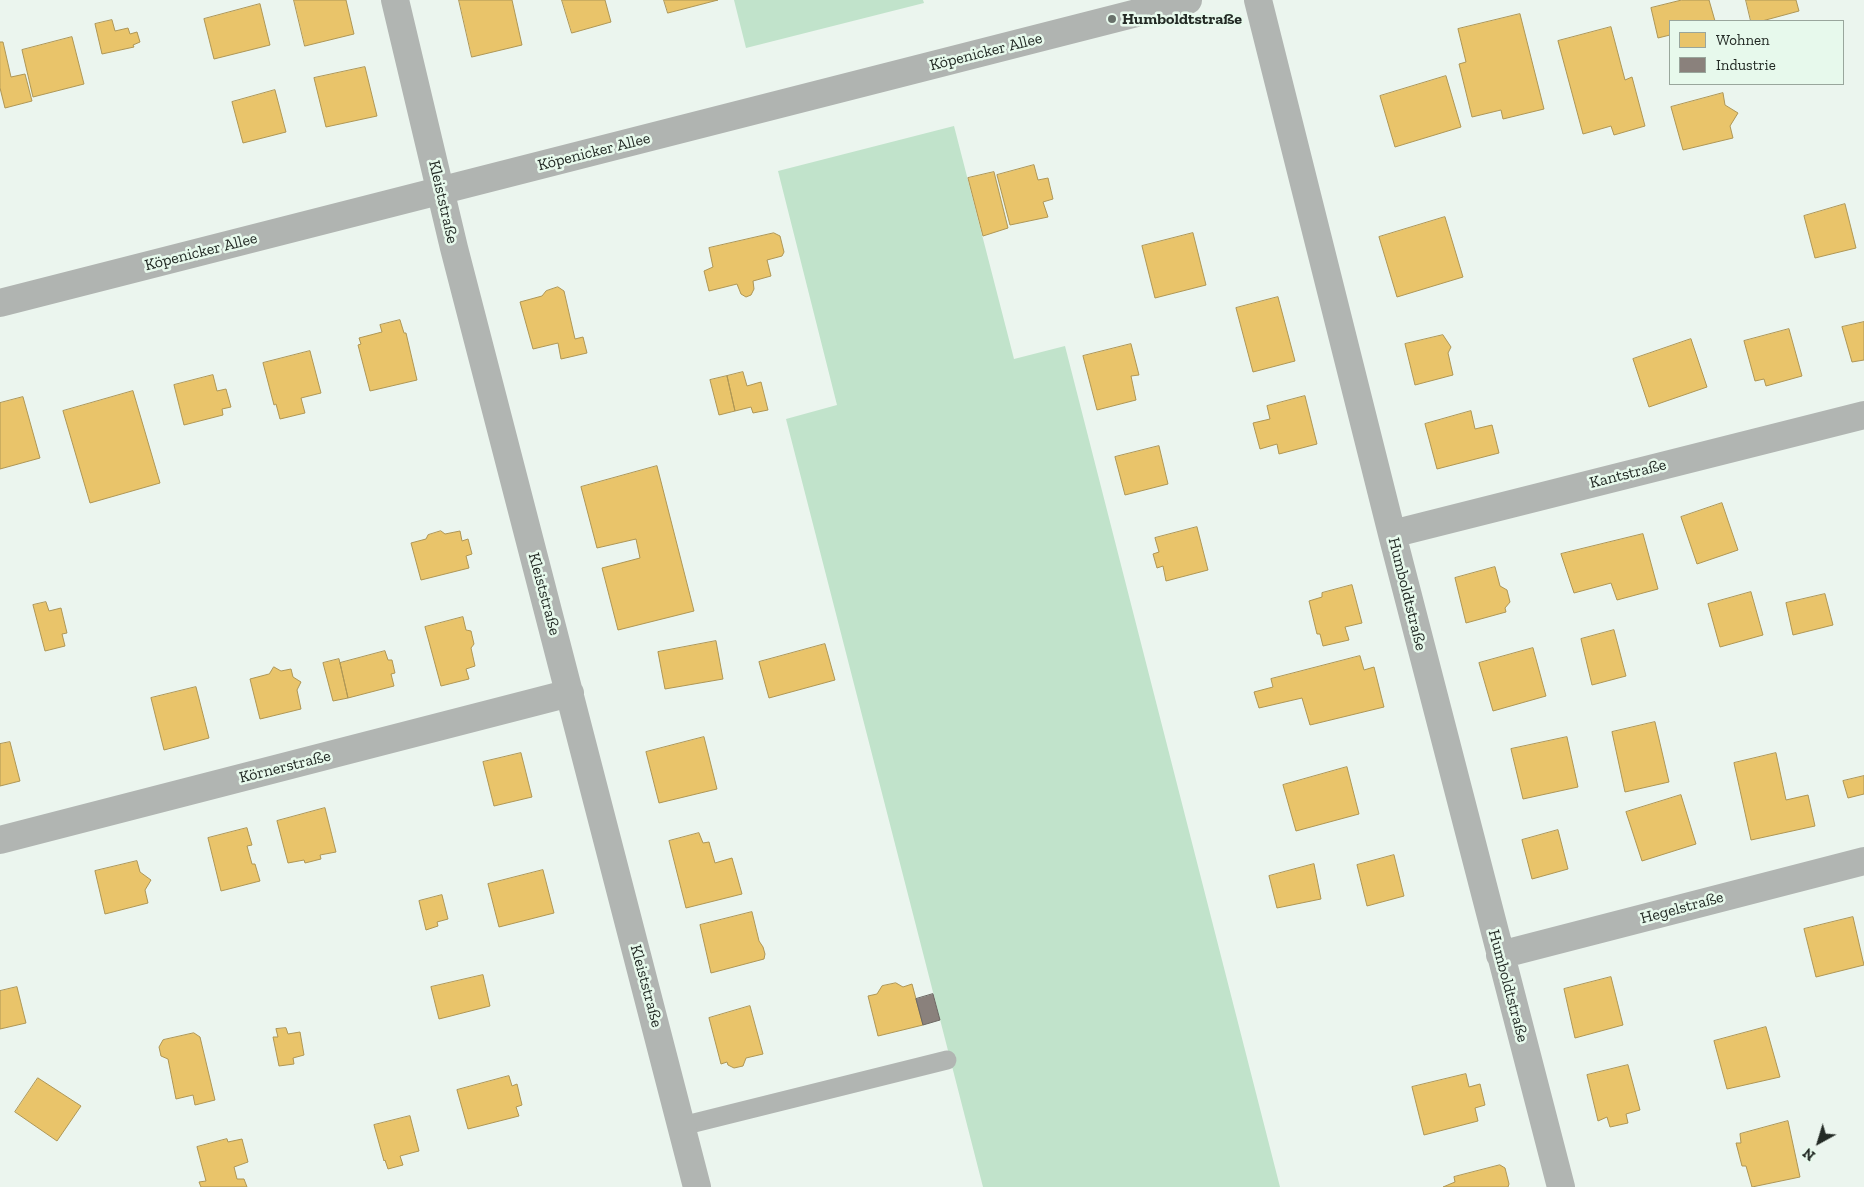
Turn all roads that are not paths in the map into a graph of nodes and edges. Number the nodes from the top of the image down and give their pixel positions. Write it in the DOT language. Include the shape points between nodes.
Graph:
graph roads {
  1 [pos="395,0"];
  2 [pos="1188,0"];
  3 [pos="1258,0"];
  4 [pos="440,191"];
  5 [pos="0,303"];
  6 [pos="1864,414"];
  7 [pos="1392,534"];
  8 [pos="570,693"];
  9 [pos="0,840"];
  10 [pos="1864,861"];
  11 [pos="1500,955"];
  12 [pos="947,1060"];
  13 [pos="682,1126"];
  14 [pos="697,1187"];
  15 [pos="1561,1187"];
  1 -- 4 [label="street, Kleiststraße"];
  2 -- 4 [label="street, Köpenicker Allee"];
  3 -- 7 [label="street, Humboldtstraße"];
  4 -- 5 [label="street, Köpenicker Allee"];
  4 -- 8 [label="street, Kleiststraße"];
  6 -- 7 [label="street, Kantstraße"];
  7 -- 11 [label="street, Humboldtstraße"];
  8 -- 9 [label="street, Körnerstraße"];
  8 -- 13 [label="street, Kleiststraße"];
  10 -- 11 [label="street, Hegelstraße"];
  11 -- 15 [label="street, Humboldtstraße"];
  12 -- 13 [label="lane"];
  13 -- 14 [label="street, Kleiststraße"];
}
